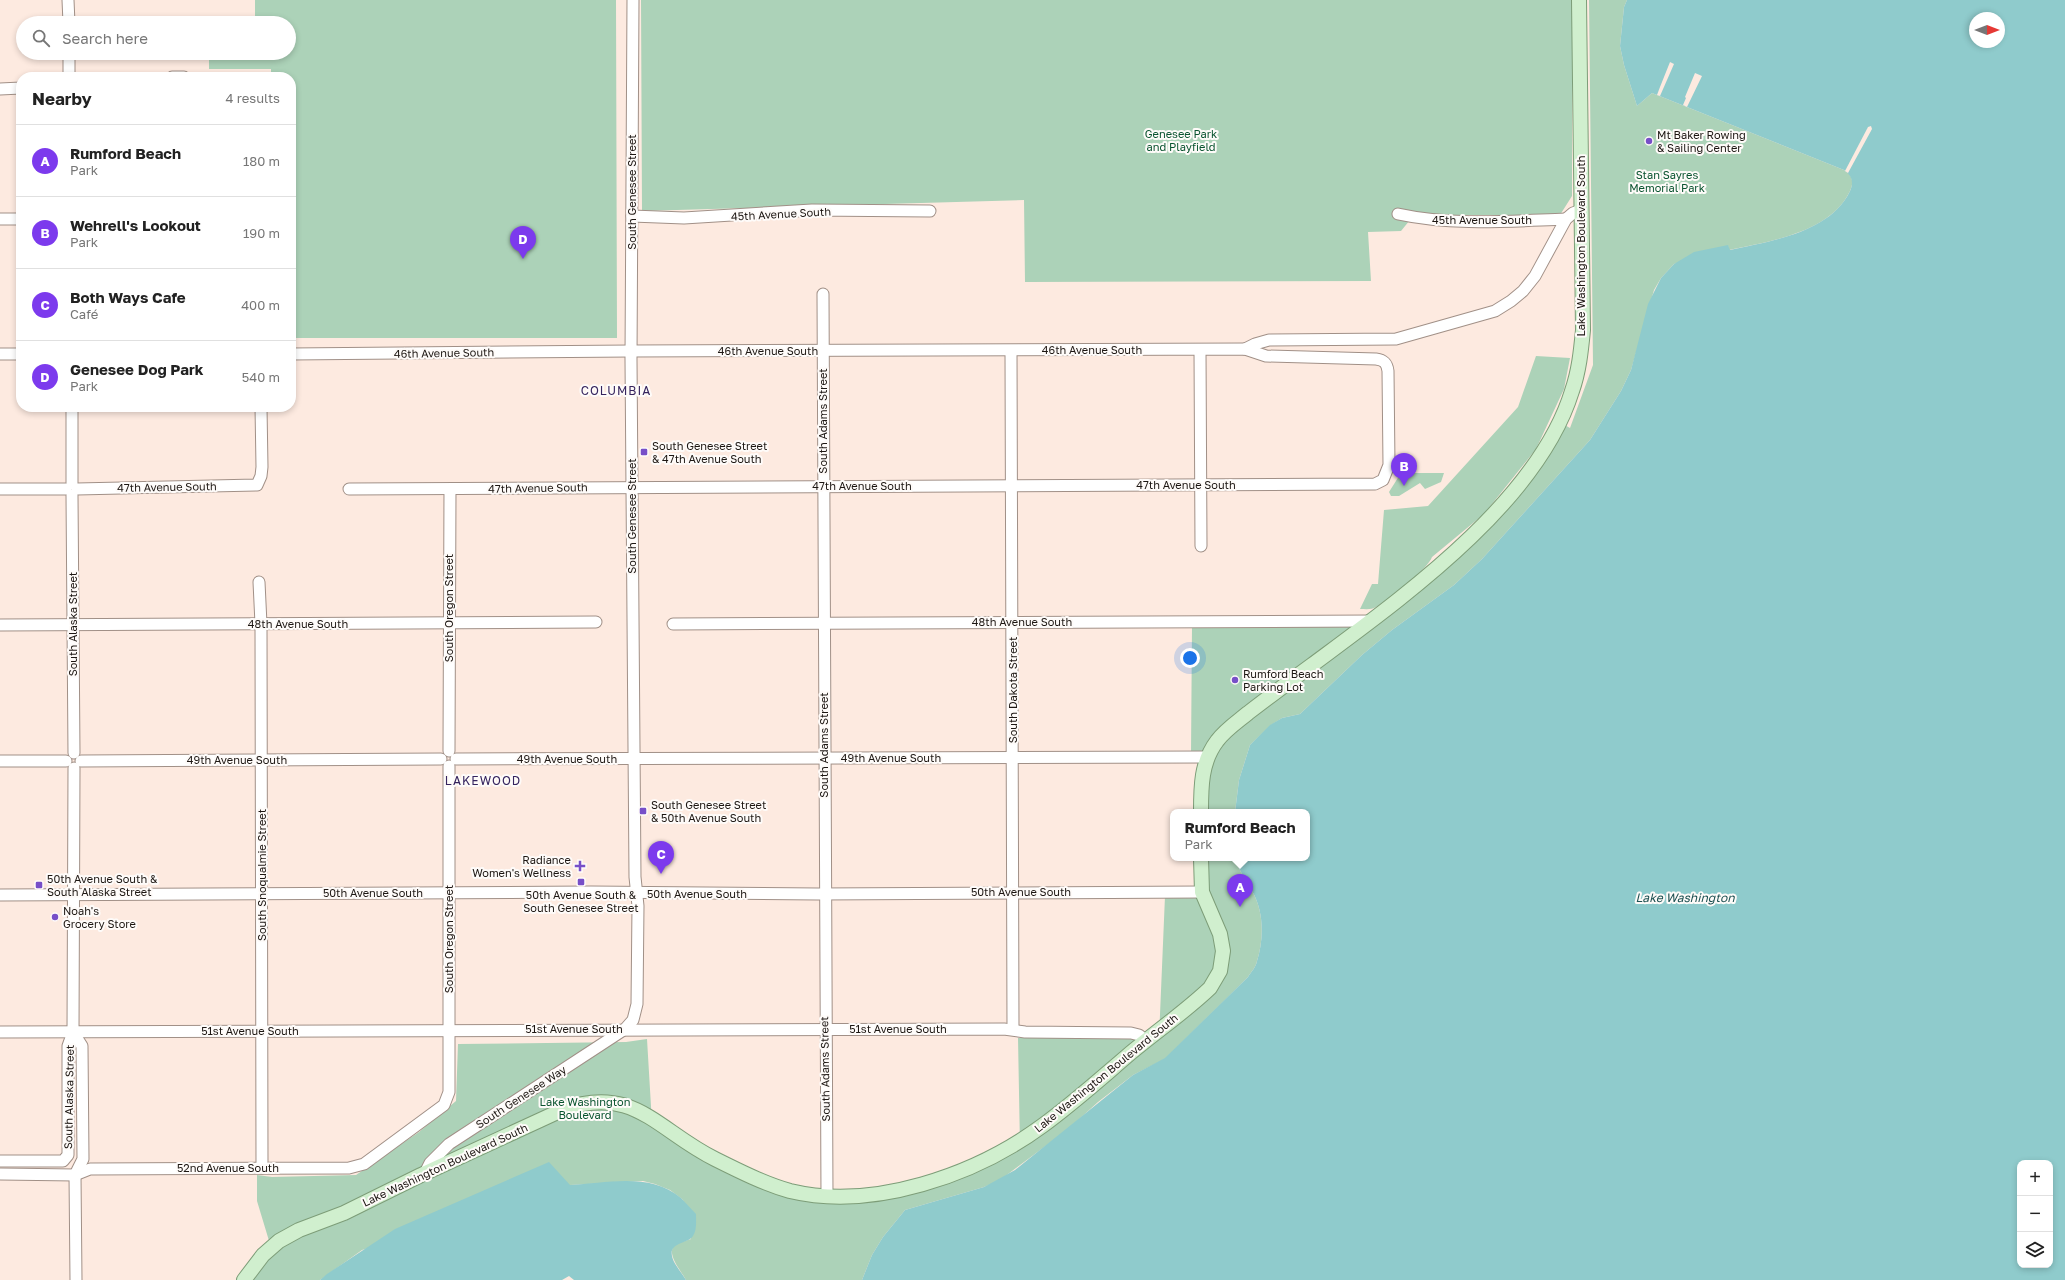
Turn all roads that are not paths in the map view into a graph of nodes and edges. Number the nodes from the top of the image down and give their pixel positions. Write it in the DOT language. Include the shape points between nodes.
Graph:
graph roads {
  1 [pos="68,0"];
  2 [pos="633,0"];
  3 [pos="1579,0"];
  4 [pos="69,16"];
  5 [pos="69,60"];
  6 [pos="69,72"];
  7 [pos="0,88"];
  8 [pos="16,88"];
  9 [pos="1581,210"];
  10 [pos="930,211"];
  11 [pos="1398,214"];
  12 [pos="632,216"];
  13 [pos="0,219"];
  14 [pos="16,219"];
  15 [pos="1566,219"];
  16 [pos="823,294"];
  17 [pos="1245,349"];
  18 [pos="1200,350"];
  19 [pos="631,351"];
  20 [pos="823,351"];
  21 [pos="1011,351"];
  22 [pos="0,354"];
  23 [pos="16,354"];
  24 [pos="296,354"];
  25 [pos="72,412"];
  26 [pos="261,412"];
  27 [pos="1375,484"];
  28 [pos="1011,485"];
  29 [pos="1201,485"];
  30 [pos="823,486"];
  31 [pos="632,487"];
  32 [pos="72,489"];
  33 [pos="349,489"];
  34 [pos="450,489"];
  35 [pos="0,490"];
  36 [pos="1201,546"];
  37 [pos="259,582"];
  38 [pos="1371,620"];
  39 [pos="1013,621"];
  40 [pos="596,622"];
  41 [pos="449,623"];
  42 [pos="824,623"];
  43 [pos="261,624"];
  44 [pos="673,624"];
  45 [pos="0,625"];
  46 [pos="72,626"];
  47 [pos="1013,757"];
  48 [pos="1207,757"];
  49 [pos="824,758"];
  50 [pos="449,759"];
  51 [pos="261,760"];
  52 [pos="634,760"];
  53 [pos="0,761"];
  54 [pos="74,761"];
  55 [pos="1201,809"];
  56 [pos="1201,861"];
  57 [pos="1013,892"];
  58 [pos="1202,892"];
  59 [pos="449,893"];
  60 [pos="262,894"];
  61 [pos="635,894"];
  62 [pos="824,894"];
  63 [pos="74,895"];
  64 [pos="0,896"];
  65 [pos="625,1029"];
  66 [pos="1013,1029"];
  67 [pos="450,1030"];
  68 [pos="825,1030"];
  69 [pos="261,1031"];
  70 [pos="0,1032"];
  71 [pos="73,1032"];
  72 [pos="1145,1040"];
  73 [pos="439,1109"];
  74 [pos="0,1161"];
  75 [pos="262,1168"];
  76 [pos="425,1173"];
  77 [pos="0,1174"];
  78 [pos="76,1175"];
  79 [pos="827,1196"];
  80 [pos="76,1280"];
  81 [pos="244,1280"];
  1 -- 4 [label="street"];
  2 -- 12 [label="street, South Genesee Street"];
  3 -- 9 [label="main road, Lake Washington Boulevard South"];
  5 -- 6 [label="street"];
  7 -- 8 [label="street"];
  9 -- 15 [label="street"];
  9 -- 38 [label="main road, Lake Washington Boulevard South" via="1583,330 1572,391 1558,425 1534,465 1506,500 1409,592"];
  10 -- 12 [label="street, 45th Avenue South" via="812,210 684,218"];
  11 -- 15 [label="street, 45th Avenue South" via="1449,222"];
  12 -- 19 [label="street, South Genesee Street"];
  13 -- 14 [label="street"];
  15 -- 17 [label="street, 46th Avenue South" via="1535,276 1523,291 1495,311 1396,339 1269,340"];
  16 -- 20 [label="street, South Adams Street"];
  17 -- 18 [label="street, 46th Avenue South"];
  17 -- 27 [label="street, 46th Avenue South" via="1266,356 1383,360 1388,371 1389,465 1383,480"];
  18 -- 21 [label="street, 46th Avenue South"];
  18 -- 29 [label="street"];
  19 -- 20 [label="street, 46th Avenue South"];
  19 -- 24 [label="street, 46th Avenue South"];
  19 -- 31 [label="street, South Genesee Street"];
  20 -- 21 [label="street, 46th Avenue South"];
  20 -- 30 [label="street, South Adams Street"];
  21 -- 28 [label="street, South Dakota Street"];
  22 -- 23 [label="street"];
  25 -- 32 [label="street, South Alaska Street"];
  26 -- 32 [label="street, 47th Avenue South" via="262,467 257,485"];
  27 -- 29 [label="street, 47th Avenue South"];
  28 -- 29 [label="street, 47th Avenue South"];
  28 -- 30 [label="street, 47th Avenue South"];
  28 -- 39 [label="street, South Dakota Street"];
  29 -- 36 [label="street"];
  30 -- 31 [label="street, 47th Avenue South"];
  30 -- 42 [label="street, South Adams Street"];
  31 -- 34 [label="street, 47th Avenue South"];
  31 -- 52 [label="street, South Genesee Street"];
  32 -- 35 [label="street, 47th Avenue South"];
  32 -- 46 [label="street, South Alaska Street"];
  33 -- 34 [label="street, 47th Avenue South"];
  34 -- 41 [label="street, South Oregon Street"];
  37 -- 43 [label="street, South Snoqualmie Street"];
  38 -- 39 [label="street, 48th Avenue South"];
  38 -- 48 [label="main road, Lake Washington Boulevard South" via="1229,728"];
  39 -- 42 [label="street, 48th Avenue South"];
  39 -- 47 [label="street, South Dakota Street"];
  40 -- 41 [label="street, 48th Avenue South"];
  41 -- 43 [label="street, 48th Avenue South"];
  41 -- 50 [label="street, South Oregon Street"];
  42 -- 44 [label="street, 48th Avenue South"];
  42 -- 49 [label="street, South Adams Street"];
  43 -- 46 [label="street, 48th Avenue South"];
  43 -- 51 [label="street, South Snoqualmie Street"];
  45 -- 46 [label="street, 48th Avenue South"];
  46 -- 54 [label="street, South Alaska Street"];
  47 -- 48 [label="street, 49th Avenue South"];
  47 -- 49 [label="street, 49th Avenue South"];
  47 -- 57 [label="street, South Dakota Street"];
  48 -- 55 [label="main road, Lake Washington Boulevard South" via="1201,790"];
  49 -- 52 [label="street, 49th Avenue South"];
  49 -- 62 [label="street, South Adams Street"];
  50 -- 51 [label="street, 49th Avenue South"];
  50 -- 52 [label="street, 49th Avenue South"];
  50 -- 59 [label="street, South Oregon Street"];
  51 -- 54 [label="street, 49th Avenue South"];
  51 -- 60 [label="street, South Snoqualmie Street"];
  52 -- 61 [label="street, South Genesee Street"];
  53 -- 54 [label="street, 49th Avenue South"];
  54 -- 63 [label="street, South Alaska Street"];
  56 -- 58 [label="main road, Lake Washington Boulevard South"];
  57 -- 58 [label="street, 50th Avenue South"];
  57 -- 62 [label="street, 50th Avenue South"];
  57 -- 66 [label="street, South Dakota Street"];
  58 -- 72 [label="main road, Lake Washington Boulevard South" via="1220,934 1223,951 1220,971 1205,992"];
  59 -- 60 [label="street, 50th Avenue South"];
  59 -- 61 [label="street, 50th Avenue South"];
  59 -- 67 [label="street, South Oregon Street"];
  60 -- 63 [label="street, 50th Avenue South"];
  60 -- 69 [label="street, South Snoqualmie Street"];
  61 -- 62 [label="street, 50th Avenue South"];
  61 -- 65 [label="street, South Genesee Street" via="638,906 637,996 633,1020"];
  62 -- 68 [label="street, South Adams Street"];
  63 -- 64 [label="street, 50th Avenue South"];
  63 -- 71 [label="street, South Alaska Street"];
  65 -- 67 [label="street, 51st Avenue South"];
  65 -- 68 [label="street, 51st Avenue South"];
  65 -- 76 [label="street, South Genesee Way" via="448,1144 434,1158"];
  66 -- 68 [label="street, 51st Avenue South"];
  66 -- 72 [label="street, 51st Avenue South" via="1025,1032 1131,1033"];
  67 -- 69 [label="street, 51st Avenue South"];
  67 -- 73 [label="street, South Oregon Street" via="449,1092 448,1099"];
  68 -- 79 [label="street, South Adams Street"];
  69 -- 71 [label="street, 51st Avenue South"];
  69 -- 75 [label="street, South Snoqualmie Street"];
  70 -- 71 [label="street, 51st Avenue South"];
  71 -- 74 [label="street, South Alaska Street" via="68,1046 68,1155 62,1161"];
  71 -- 78 [label="street, South Alaska Street" via="82,1046 83,1159"];
  72 -- 79 [label="main road, Lake Washington Boulevard South" via="1041,1127 985,1161 909,1189"];
  73 -- 75 [label="street, 52nd Avenue South" via="368,1162 357,1167"];
  75 -- 78 [label="street, 52nd Avenue South" via="90,1169"];
  76 -- 79 [label="main road, Lake Washington Boulevard South" via="568,1108 608,1101 633,1107 713,1158 738,1170 790,1190"];
  76 -- 81 [label="main road, Lake Washington Boulevard South" via="344,1213 299,1230 279,1241 263,1255"];
  77 -- 78 [label="street, 52nd Avenue South"];
  78 -- 80 [label="street, South Alaska Street"];
}
